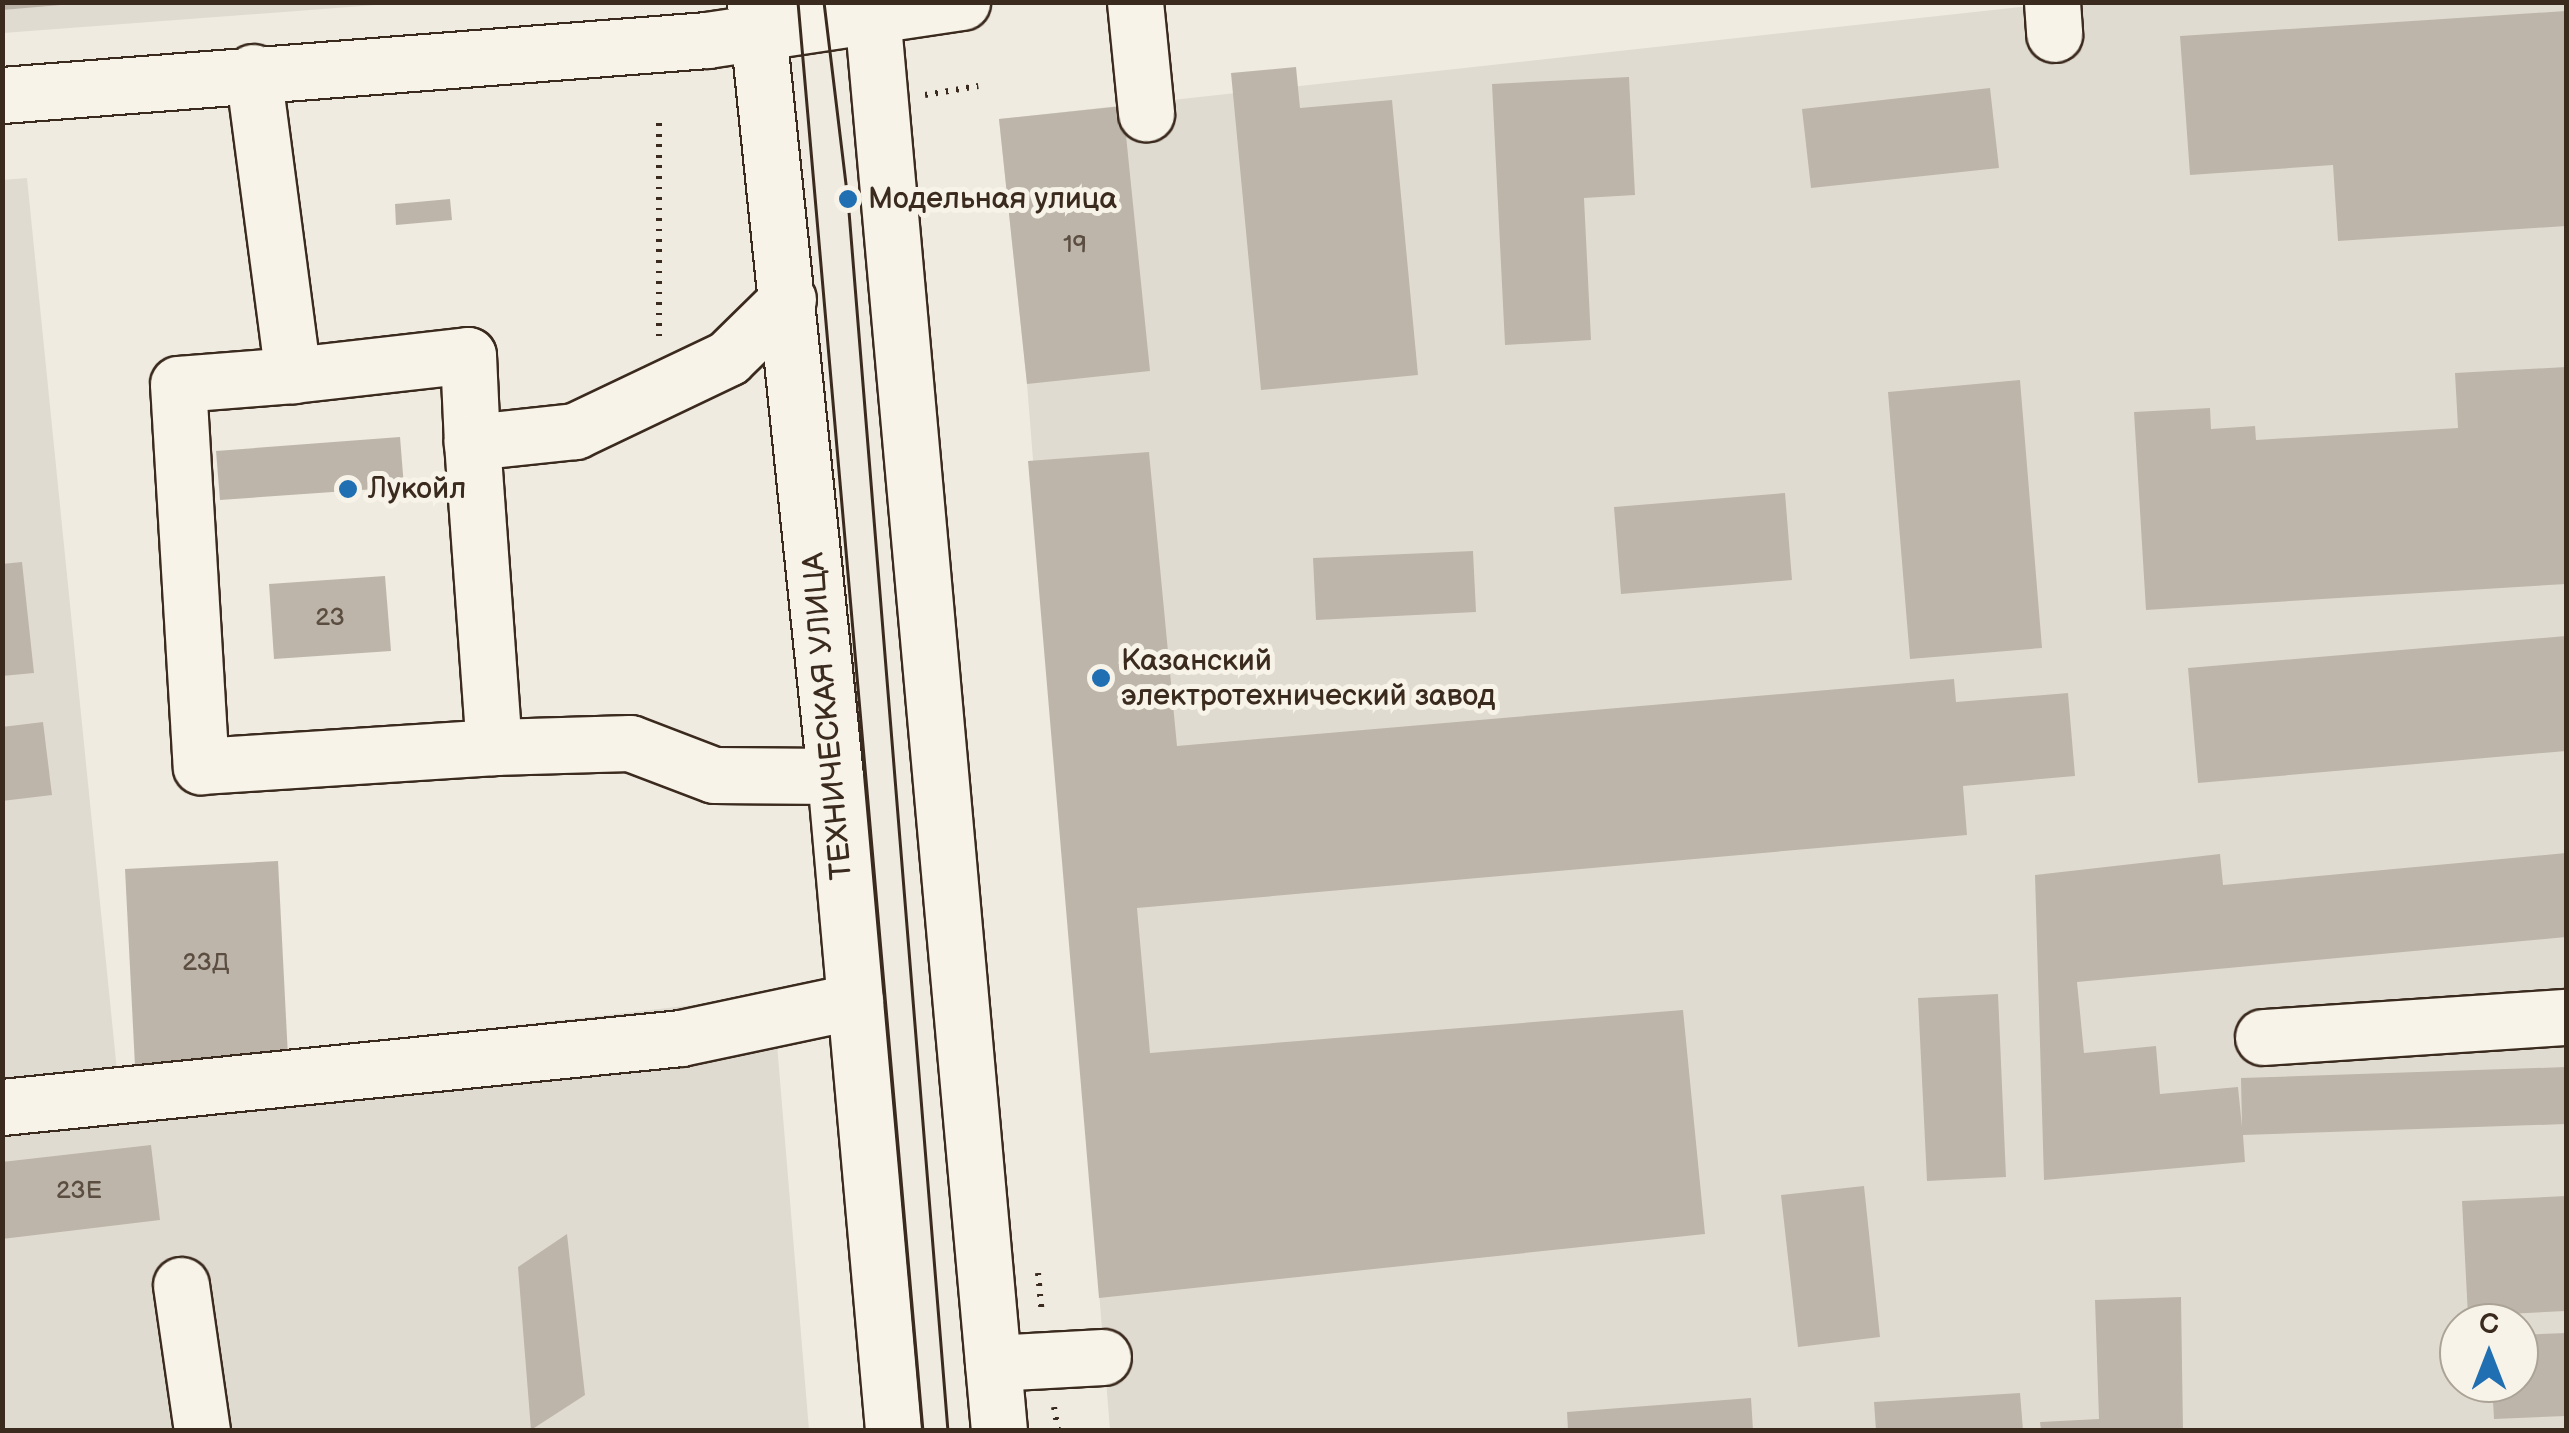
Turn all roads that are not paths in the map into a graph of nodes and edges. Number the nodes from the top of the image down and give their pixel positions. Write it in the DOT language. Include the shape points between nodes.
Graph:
graph roads {
  1 [pos="962,2"];
  2 [pos="1135,2"];
  3 [pos="872,10"];
  4 [pos="757,19"];
  5 [pos="253,72"];
  6 [pos="2,95"];
  7 [pos="1146,113"];
  8 [pos="788,299"];
  9 [pos="293,374"];
  10 [pos="472,442"];
  11 [pos="494,747"];
  12 [pos="835,776"];
  13 [pos="684,993"];
  14 [pos="855,1001"];
  15 [pos="2566,1017"];
  16 [pos="759,1022"];
  17 [pos="2263,1037"];
  18 [pos="2,1108"];
  19 [pos="181,1285"];
  20 [pos="1104,1356"];
  21 [pos="992,1363"];
  22 [pos="202,1430"];
  23 [pos="892,1430"];
  24 [pos="999,1430"];
  1 -- 3 [label="main road"];
  2 -- 7 [label="main road"];
  3 -- 4 [label="main road"];
  3 -- 21 [label="main road"];
  4 -- 5 [label="main road"];
  4 -- 8 [label="main road, ТЕХНИЧЕСКАЯ УЛИЦА"];
  5 -- 6 [label="main road"];
  5 -- 9 [label="main road"];
  8 -- 10 [label="main road" via="728,358 574,431"];
  8 -- 12 [label="main road, ТЕХНИЧЕСКАЯ УЛИЦА"];
  9 -- 10 [label="main road" via="468,355"];
  9 -- 11 [label="main road" via="178,384 201,766"];
  10 -- 11 [label="main road"];
  11 -- 12 [label="main road" via="630,743 714,775"];
  12 -- 14 [label="main road, ТЕХНИЧЕСКАЯ УЛИЦА"];
  13 -- 16 [label="main road"];
  14 -- 16 [label="main road"];
  14 -- 23 [label="main road, ТЕХНИЧЕСКАЯ УЛИЦА"];
  15 -- 17 [label="main road"];
  16 -- 18 [label="main road" via="681,1038"];
  19 -- 22 [label="main road"];
  20 -- 21 [label="main road"];
  21 -- 24 [label="main road"];
}
